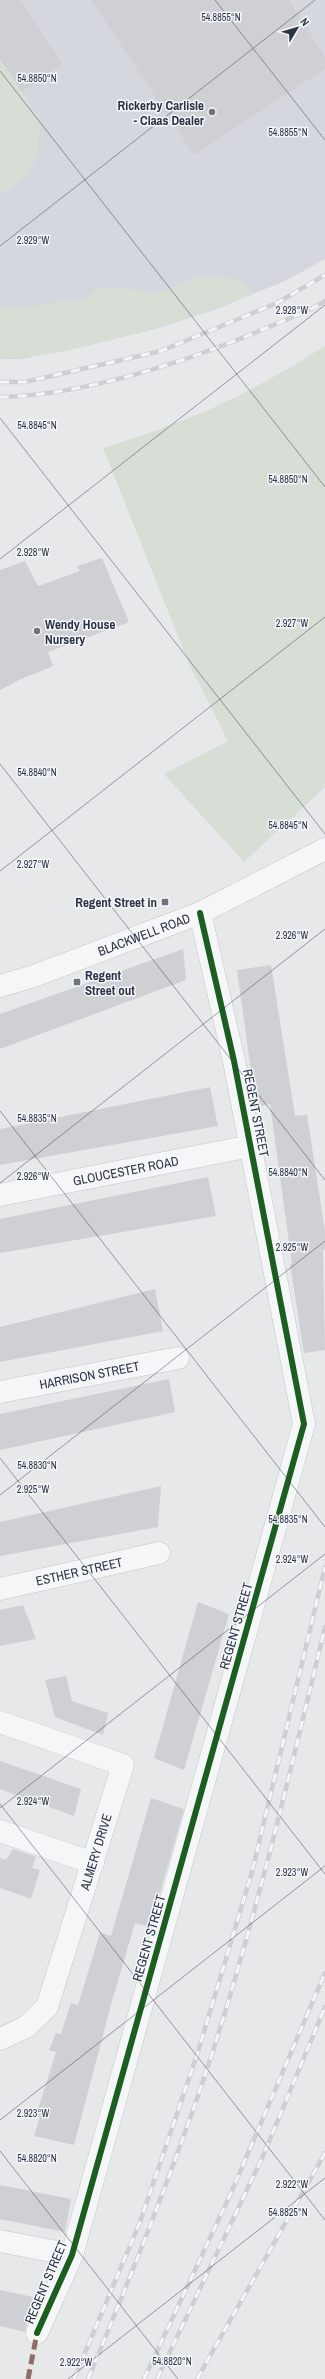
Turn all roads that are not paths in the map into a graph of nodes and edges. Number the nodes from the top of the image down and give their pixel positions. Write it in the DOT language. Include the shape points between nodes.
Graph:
graph roads {
  1 [pos="325,849"];
  2 [pos="200,912"];
  3 [pos="0,986"];
  4 [pos="251,1146"];
  5 [pos="0,1195"];
  6 [pos="178,1358"];
  7 [pos="0,1392"];
  8 [pos="159,1553"];
  9 [pos="0,1589"];
  10 [pos="0,1722"];
  11 [pos="0,1831"];
  12 [pos="93,1863"];
  13 [pos="0,2039"];
  14 [pos="0,2241"];
  15 [pos="72,2255"];
  16 [pos="37,2333"];
  1 -- 2 [label="street, BLACKWELL ROAD"];
  2 -- 3 [label="street, BLACKWELL ROAD" via="34,976"];
  2 -- 4 [label="street, REGENT STREET"];
  4 -- 5 [label="street, GLOUCESTER ROAD"];
  4 -- 15 [label="street, REGENT STREET" via="304,1424"];
  6 -- 7 [label="street, HARRISON STREET"];
  8 -- 9 [label="street, ESTHER STREET"];
  10 -- 12 [label="street, ALMERY DRIVE" via="123,1765"];
  11 -- 12 [label="street"];
  12 -- 13 [label="street, ALMERY DRIVE" via="47,2007 26,2027"];
  14 -- 15 [label="street"];
  15 -- 16 [label="street, REGENT STREET"];
}
